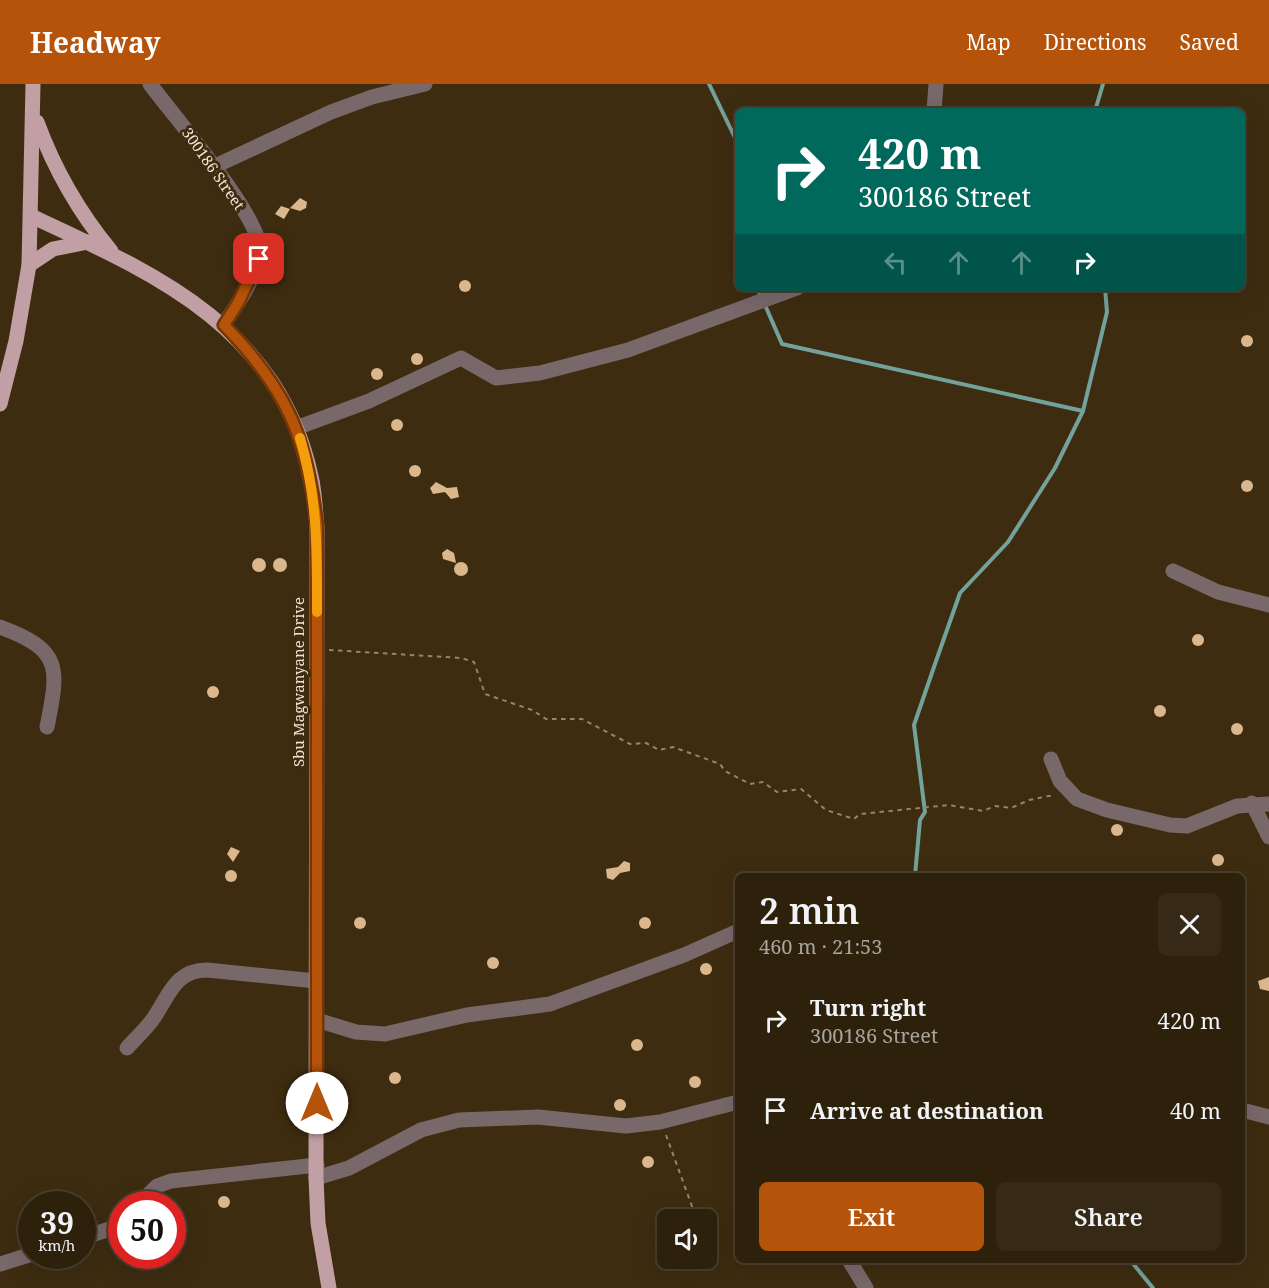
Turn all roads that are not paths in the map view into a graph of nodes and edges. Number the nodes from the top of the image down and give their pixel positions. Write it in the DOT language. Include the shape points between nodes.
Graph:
graph roads {
  1 [pos="33,84"];
  2 [pos="150,84"];
  3 [pos="425,84"];
  4 [pos="936,84"];
  5 [pos="934,108"];
  6 [pos="34,114"];
  7 [pos="213,167"];
  8 [pos="31,216"];
  9 [pos="88,242"];
  10 [pos="114,255"];
  11 [pos="29,265"];
  12 [pos="789,291"];
  13 [pos="224,325"];
  14 [pos="0,404"];
  15 [pos="296,428"];
  16 [pos="1173,571"];
  17 [pos="1269,605"];
  18 [pos="0,627"];
  19 [pos="47,727"];
  20 [pos="1051,759"];
  21 [pos="1252,803"];
  22 [pos="1269,804"];
  23 [pos="1269,837"];
  24 [pos="735,932"];
  25 [pos="316,981"];
  26 [pos="317,1020"];
  27 [pos="128,1048"];
  28 [pos="735,1103"];
  29 [pos="1245,1111"];
  30 [pos="1269,1117"];
  31 [pos="316,1172"];
  32 [pos="152,1191"];
  33 [pos="18,1258"];
  34 [pos="851,1263"];
  35 [pos="0,1264"];
  36 [pos="329,1288"];
  37 [pos="866,1288"];
  1 -- 6 [label="main road"];
  2 -- 7 [label="street, 300186 Street"];
  3 -- 7 [label="street" via="331,112"];
  4 -- 5 [label="street"];
  6 -- 8 [label="main road"];
  6 -- 10 [label="main road" via="59,176"];
  7 -- 13 [label="street, 300186 Street" via="252,226 260,251 251,278"];
  8 -- 9 [label="main road, Sbu Magwanyane Drive"];
  8 -- 11 [label="main road"];
  9 -- 10 [label="main road, Sbu Magwanyane Drive"];
  9 -- 11 [label="main road" via="53,249"];
  10 -- 13 [label="main road, Sbu Magwanyane Drive" via="164,281"];
  11 -- 14 [label="main road"];
  12 -- 15 [label="street" via="628,350 550,370 495,378 465,359 452,361 369,401"];
  13 -- 15 [label="main road, Sbu Magwanyane Drive" via="273,383"];
  15 -- 25 [label="main road, Sbu Magwanyane Drive" via="312,477 317,526"];
  16 -- 17 [label="street" via="1218,592"];
  18 -- 19 [label="street" via="28,637 44,649 53,665 55,685"];
  20 -- 21 [label="street" via="1068,792 1091,806 1179,826"];
  21 -- 22 [label="street"];
  21 -- 23 [label="street"];
  24 -- 26 [label="street" via="550,1004 467,1015 385,1034 356,1032"];
  25 -- 26 [label="main road, Sbu Magwanyane Drive"];
  25 -- 27 [label="street" via="207,970 191,972 175,982 151,1021"];
  26 -- 31 [label="main road, Sbu Magwanyane Drive"];
  28 -- 31 [label="street" via="660,1122 626,1126 538,1117 459,1120 421,1130 349,1168"];
  29 -- 30 [label="street"];
  31 -- 32 [label="street" via="171,1181"];
  31 -- 36 [label="main road, Sbu Magwanyane Drive" via="318,1223"];
  33 -- 35 [label="street"];
  34 -- 37 [label="street"];
}
